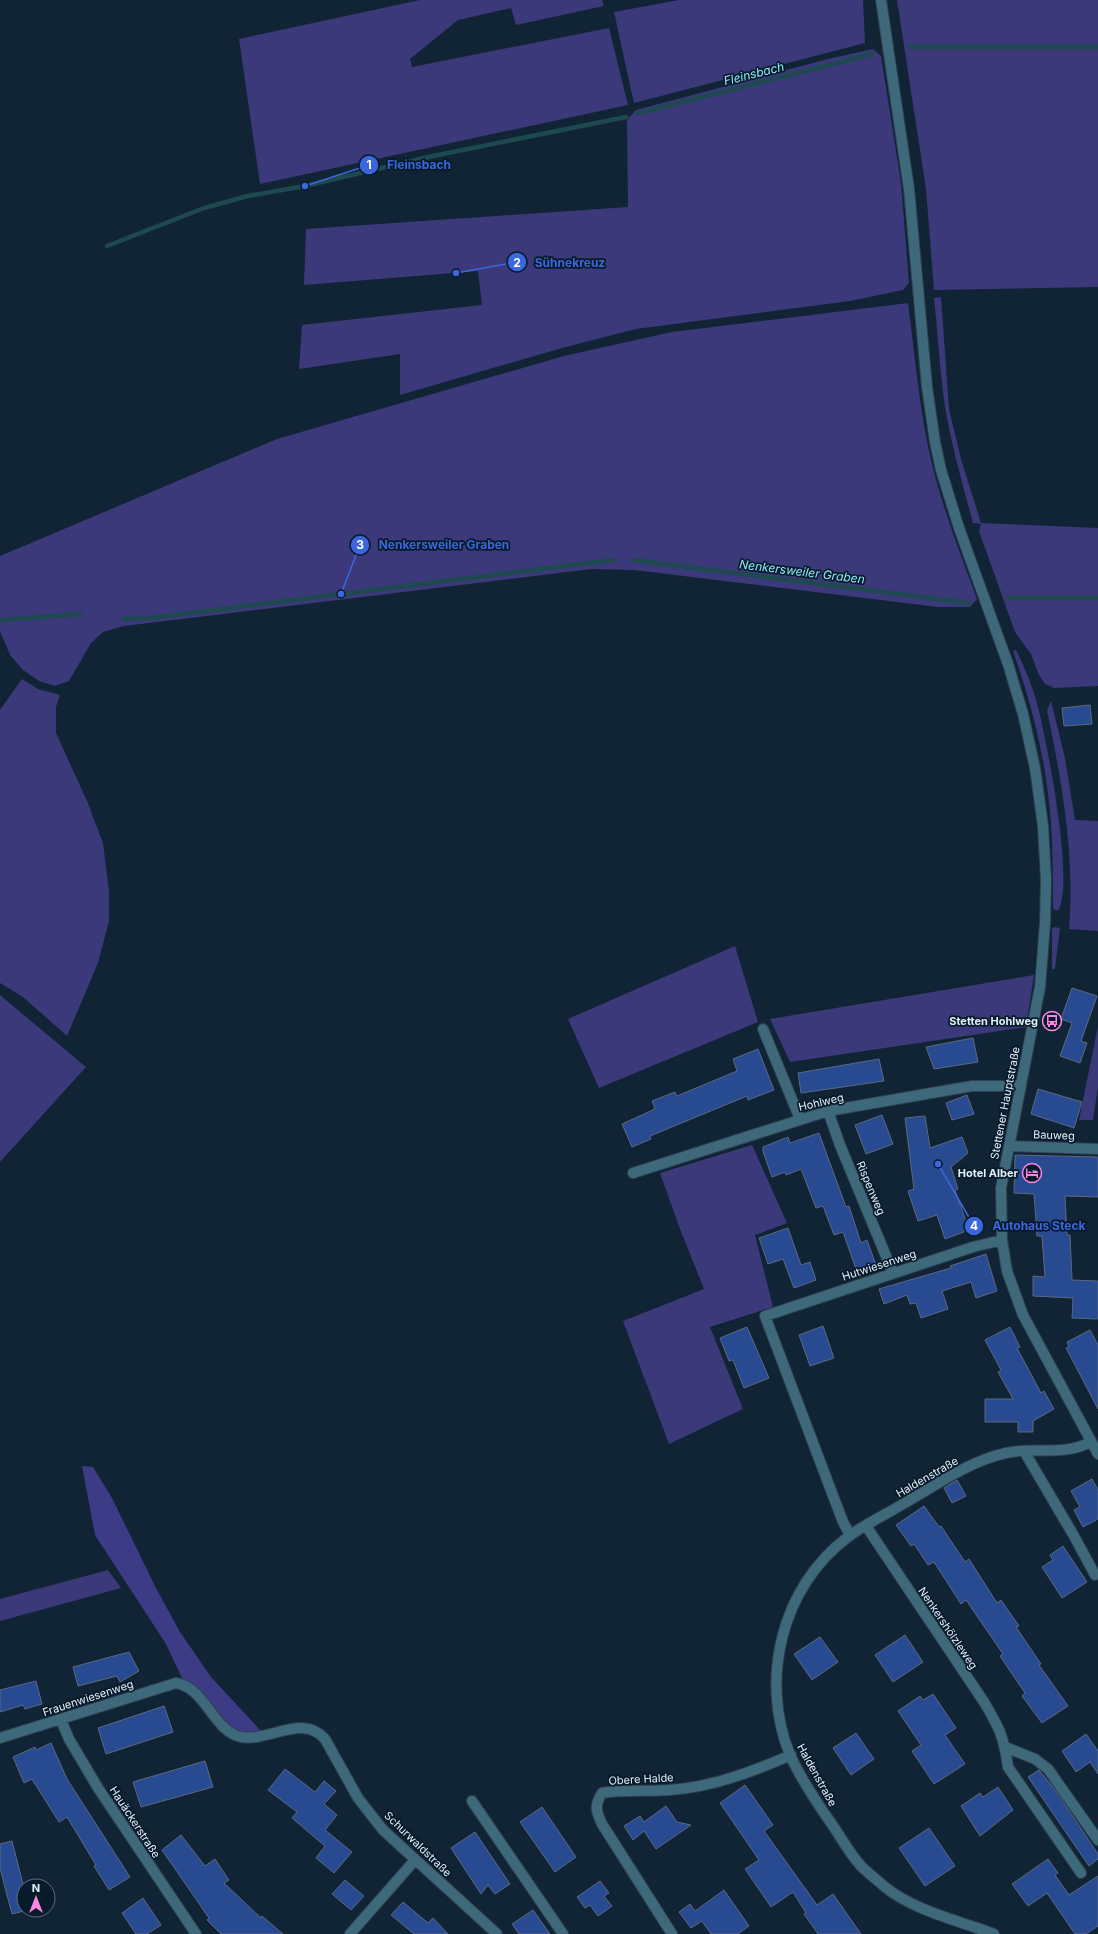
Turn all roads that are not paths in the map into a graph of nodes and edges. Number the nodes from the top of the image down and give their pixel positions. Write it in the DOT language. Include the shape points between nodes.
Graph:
graph roads {
  1 [pos="881,0"];
  2 [pos="763,1029"];
  3 [pos="1021,1086"];
  4 [pos="828,1111"];
  5 [pos="800,1119"];
  6 [pos="1009,1146"];
  7 [pos="1098,1149"];
  8 [pos="633,1173"];
  9 [pos="1002,1240"];
  10 [pos="893,1273"];
  11 [pos="1091,1442"];
  12 [pos="1024,1451"];
  13 [pos="1098,1454"];
  14 [pos="866,1526"];
  15 [pos="850,1535"];
  16 [pos="1095,1575"];
  17 [pos="183,1684"];
  18 [pos="61,1720"];
  19 [pos="0,1738"];
  20 [pos="1005,1747"];
  21 [pos="791,1755"];
  22 [pos="472,1801"];
  23 [pos="1098,1840"];
  24 [pos="415,1860"];
  25 [pos="1081,1873"];
  26 [pos="196,1934"];
  27 [pos="350,1934"];
  28 [pos="497,1934"];
  29 [pos="563,1934"];
  30 [pos="672,1934"];
  31 [pos="994,1934"];
  1 -- 3 [label="street, Stettener Hauptstraße" via="909,189 927,388 935,442 959,528 1008,664 1023,714 1035,768 1043,826 1046,880 1040,987"];
  2 -- 5 [label="street"];
  3 -- 4 [label="street, Hohlweg" via="972,1086"];
  3 -- 6 [label="street, Stettener Hauptstraße"];
  4 -- 5 [label="street, Hohlweg"];
  4 -- 10 [label="street, Rispenweg"];
  5 -- 8 [label="street, Hohlweg"];
  6 -- 7 [label="street, Bauweg"];
  6 -- 9 [label="street, Stettener Hauptstraße" via="1001,1188"];
  9 -- 10 [label="street, Hutwiesenweg" via="973,1246"];
  9 -- 11 [label="street, Stettener Hauptstraße" via="1007,1271 1023,1315"];
  10 -- 15 [label="street, Hutwiesenweg" via="765,1316"];
  11 -- 12 [label="street, Haldenstraße" via="1070,1450"];
  11 -- 13 [label="street, Stettener Hauptstraße"];
  12 -- 14 [label="street, Haldenstraße" via="1006,1453 973,1465"];
  12 -- 16 [label="street"];
  14 -- 15 [label="street, Haldenstraße"];
  14 -- 20 [label="street, Nenkershölzleweg" via="984,1702 999,1727"];
  15 -- 21 [label="street, Haldenstraße" via="831,1550 800,1591 780,1645 777,1702"];
  17 -- 18 [label="street, Frauenwiesenweg" via="176,1683"];
  17 -- 24 [label="street, Schurwaldstraße" via="205,1702 227,1731 239,1736 251,1738 302,1728 319,1732 358,1798 383,1830"];
  18 -- 19 [label="street, Frauenwiesenweg"];
  18 -- 26 [label="street, Hauäckerstraße" via="69,1739 98,1788"];
  20 -- 23 [label="street" via="1035,1759 1048,1769"];
  20 -- 25 [label="street, Nenkershölzleweg" via="1008,1767"];
  21 -- 30 [label="street, Obere Halde" via="739,1776 694,1787 602,1793 597,1802 597,1813 602,1824"];
  21 -- 31 [label="street, Haldenstraße" via="823,1812 865,1870 902,1898"];
  22 -- 29 [label="street"];
  24 -- 27 [label="street"];
  24 -- 28 [label="street, Schurwaldstraße"];
}
